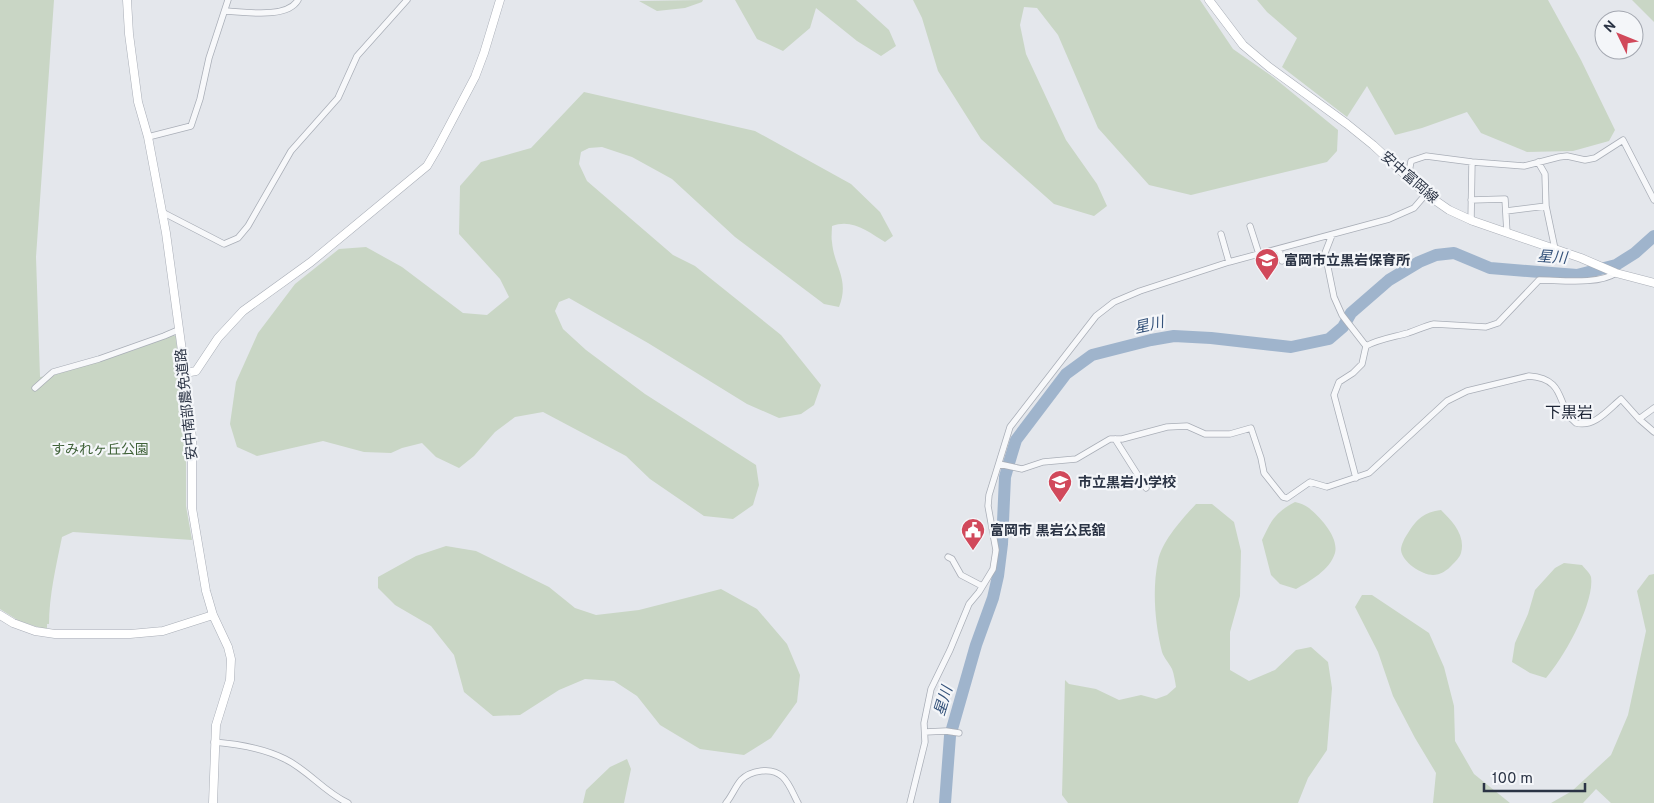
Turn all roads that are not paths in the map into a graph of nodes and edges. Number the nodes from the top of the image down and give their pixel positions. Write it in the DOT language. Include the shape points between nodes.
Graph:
graph roads {
  1 [pos="127,0"];
  2 [pos="228,0"];
  3 [pos="298,0"];
  4 [pos="407,0"];
  5 [pos="500,0"];
  6 [pos="1209,0"];
  7 [pos="225,11"];
  8 [pos="148,138"];
  9 [pos="1472,162"];
  10 [pos="1538,162"];
  11 [pos="1408,178"];
  12 [pos="1426,194"];
  13 [pos="1472,200"];
  14 [pos="1654,200"];
  15 [pos="1546,206"];
  16 [pos="1506,211"];
  17 [pos="162,212"];
  18 [pos="1471,220"];
  19 [pos="1250,226"];
  20 [pos="1508,233"];
  21 [pos="1222,234"];
  22 [pos="1332,235"];
  23 [pos="1279,249"];
  24 [pos="1556,250"];
  25 [pos="1258,254"];
  26 [pos="1282,261"];
  27 [pos="1229,262"];
  28 [pos="1615,272"];
  29 [pos="1654,283"];
  30 [pos="178,330"];
  31 [pos="1366,346"];
  32 [pos="184,373"];
  33 [pos="35,388"];
  34 [pos="1654,408"];
  35 [pos="1638,419"];
  36 [pos="1654,432"];
  37 [pos="1116,439"];
  38 [pos="1000,464"];
  39 [pos="1356,478"];
  40 [pos="1146,488"];
  41 [pos="948,557"];
  42 [pos="982,586"];
  43 [pos="0,614"];
  44 [pos="213,615"];
  45 [pos="925,732"];
  46 [pos="959,732"];
  47 [pos="214,742"];
  48 [pos="213,803"];
  49 [pos="348,803"];
  50 [pos="726,803"];
  51 [pos="798,803"];
  52 [pos="910,803"];
  1 -- 8 [label="street, 安中南部農免道路" via="138,102"];
  2 -- 7 [label="street"];
  3 -- 7 [label="street" via="291,8 279,12"];
  4 -- 17 [label="street" via="357,56 338,98 291,151 238,238 224,244"];
  5 -- 32 [label="street" via="475,77 427,166 311,262 243,312 218,338 196,371"];
  6 -- 11 [label="street, 安中富岡線" via="1243,45 1347,124"];
  7 -- 8 [label="street" via="208,58 191,126"];
  8 -- 17 [label="street, 安中南部農免道路"];
  9 -- 10 [label="street" via="1524,166"];
  9 -- 11 [label="street" via="1426,156 1411,161"];
  9 -- 13 [label="street"];
  10 -- 14 [label="street" via="1567,156 1585,160 1595,158 1622,140"];
  10 -- 15 [label="street" via="1545,174"];
  11 -- 12 [label="street, 安中富岡線"];
  12 -- 18 [label="street, 安中富岡線"];
  12 -- 22 [label="street" via="1414,208 1398,216"];
  13 -- 16 [label="street" via="1505,199"];
  13 -- 18 [label="street"];
  15 -- 16 [label="street"];
  15 -- 24 [label="street"];
  16 -- 20 [label="street"];
  17 -- 30 [label="street, 安中南部農免道路"];
  18 -- 20 [label="street, 安中富岡線"];
  19 -- 25 [label="street"];
  20 -- 24 [label="street, 安中富岡線"];
  21 -- 27 [label="street"];
  22 -- 23 [label="street"];
  22 -- 31 [label="street" via="1325,252 1334,297 1342,316"];
  23 -- 25 [label="street"];
  23 -- 26 [label="street"];
  24 -- 28 [label="street, 安中富岡線"];
  25 -- 27 [label="street"];
  27 -- 38 [label="street" via="1140,291 1114,302 1096,316 1010,427"];
  28 -- 29 [label="street, 安中富岡線"];
  28 -- 31 [label="street" via="1611,276 1579,281 1539,280 1498,324 1486,328 1427,325"];
  30 -- 32 [label="street, 安中南部農免道路"];
  30 -- 33 [label="street" via="53,372"];
  31 -- 39 [label="street" via="1362,364 1339,382 1334,395"];
  32 -- 44 [label="street, 安中南部農免道路" via="192,438 192,508"];
  34 -- 35 [label="street"];
  35 -- 36 [label="street"];
  35 -- 39 [label="street" via="1621,400 1596,420 1584,425 1576,424 1568,415 1557,388 1539,377 1530,376 1458,395 1447,401 1369,473"];
  37 -- 38 [label="street" via="1110,439 1076,459 1043,462 1022,469"];
  37 -- 39 [label="street" via="1168,427 1187,426 1206,434 1230,434 1251,428 1264,473 1283,497 1287,498 1310,482 1327,487"];
  37 -- 40 [label="street"];
  38 -- 42 [label="street" via="988,506 996,550 993,569"];
  41 -- 42 [label="street" via="962,574"];
  42 -- 45 [label="street" via="969,604 931,689"];
  43 -- 44 [label="street" via="35,631 55,634 163,631"];
  44 -- 47 [label="street, 安中南部農免道路" via="232,659"];
  45 -- 46 [label="street"];
  45 -- 52 [label="street"];
  47 -- 48 [label="street, 安中南部農免道路"];
  47 -- 49 [label="street" via="245,745 286,759 335,797"];
  50 -- 51 [label="street" via="740,781 751,772 767,770 778,772 786,779"];
}
